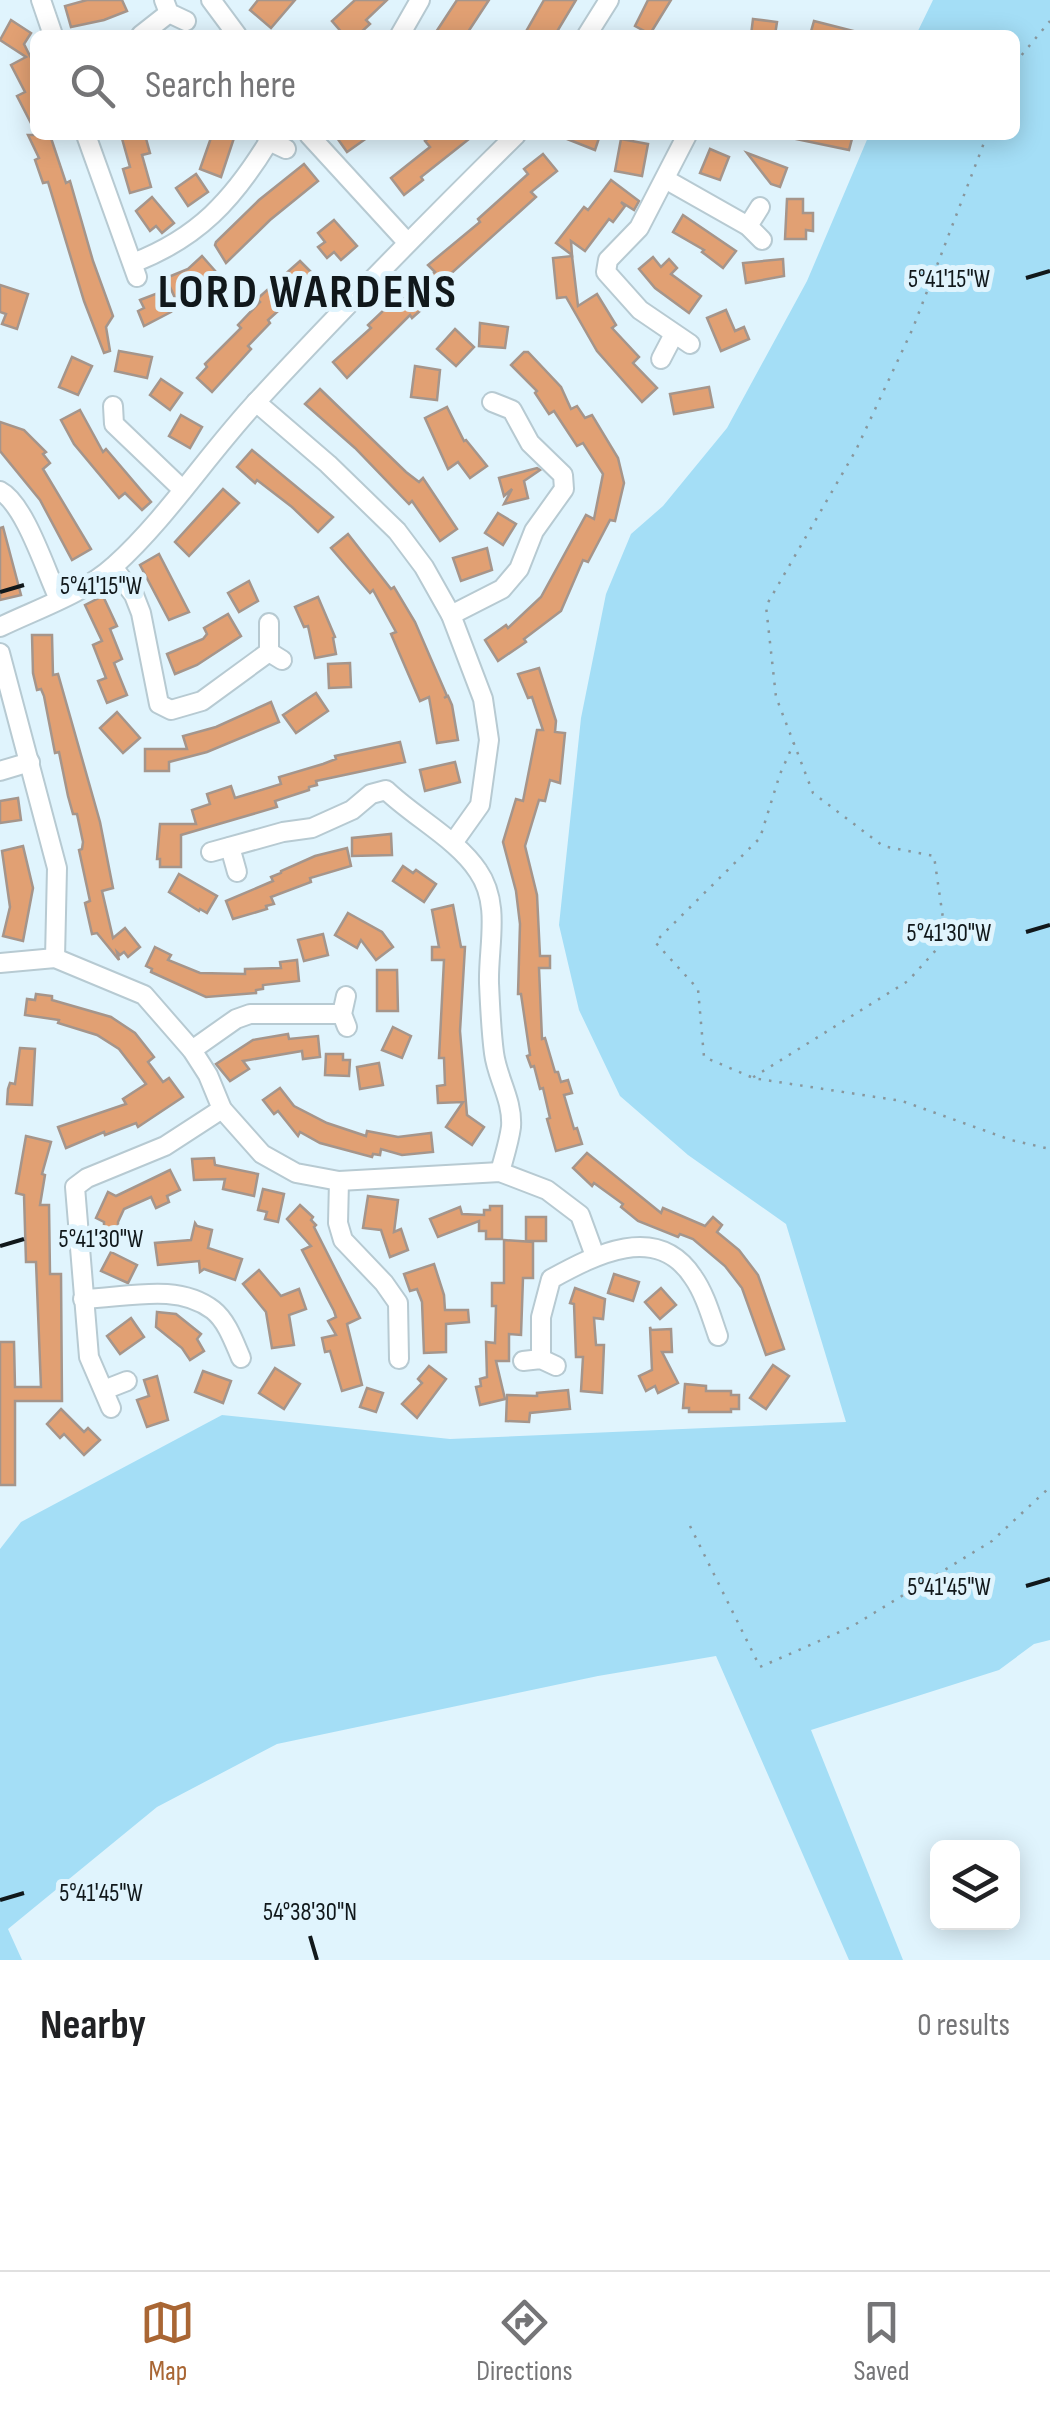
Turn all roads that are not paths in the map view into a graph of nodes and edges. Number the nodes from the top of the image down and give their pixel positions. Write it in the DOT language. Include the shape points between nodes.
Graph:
graph roads {
  1 [pos="41,0"];
  2 [pos="211,0"];
  3 [pos="420,0"];
  4 [pos="609,0"];
  5 [pos="173,11"];
  6 [pos="51,30"];
  7 [pos="148,30"];
  8 [pos="233,30"];
  9 [pos="403,30"];
  10 [pos="590,30"];
  11 [pos="88,140"];
  12 [pos="314,140"];
  13 [pos="511,140"];
  14 [pos="682,140"];
  15 [pos="274,142"];
  16 [pos="665,179"];
  17 [pos="760,207"];
  18 [pos="408,242"];
  19 [pos="661,359"];
  20 [pos="256,402"];
  21 [pos="492,402"];
  22 [pos="113,406"];
  23 [pos="183,490"];
  24 [pos="0,491"];
  25 [pos="113,566"];
  26 [pos="58,599"];
  27 [pos="451,615"];
  28 [pos="269,623"];
  29 [pos="0,628"];
  30 [pos="0,653"];
  31 [pos="30,762"];
  32 [pos="0,771"];
  33 [pos="453,843"];
  34 [pos="230,846"];
  35 [pos="211,852"];
  36 [pos="237,872"];
  37 [pos="55,958"];
  38 [pos="0,963"];
  39 [pos="345,1012"];
  40 [pos="192,1050"];
  41 [pos="222,1109"];
  42 [pos="500,1172"];
  43 [pos="339,1181"];
  44 [pos="595,1256"];
  45 [pos="83,1299"];
  46 [pos="248,1324"];
  47 [pos="230,1333"];
  48 [pos="718,1336"];
  49 [pos="378,1342"];
  50 [pos="241,1358"];
  51 [pos="540,1362"];
  52 [pos="126,1381"];
  53 [pos="104,1390"];
  54 [pos="111,1408"];
  1 -- 6 [label="street"];
  2 -- 8 [label="street"];
  3 -- 9 [label="street"];
  4 -- 10 [label="street"];
  5 -- 7 [label="street"];
  11 -- 15 [label="street" via="135,270 203,225"];
  12 -- 18 [label="street"];
  13 -- 18 [label="street"];
  14 -- 16 [label="street"];
  16 -- 17 [label="street" via="755,233"];
  16 -- 19 [label="street" via="606,272 640,310 681,340"];
  18 -- 20 [label="street"];
  20 -- 23 [label="street"];
  20 -- 27 [label="street" via="397,532"];
  21 -- 27 [label="street" via="512,410 530,443 563,475 564,489 534,531 520,569 502,589"];
  22 -- 23 [label="street" via="114,424"];
  23 -- 25 [label="street"];
  24 -- 26 [label="street" via="32,536"];
  25 -- 26 [label="street"];
  25 -- 28 [label="street" via="141,612 159,704 171,710 202,701 275,656"];
  26 -- 29 [label="street"];
  27 -- 33 [label="street" via="483,699 490,740 480,805"];
  30 -- 31 [label="street"];
  31 -- 32 [label="street"];
  31 -- 37 [label="street" via="57,868"];
  33 -- 34 [label="street" via="386,790 312,828"];
  33 -- 42 [label="street" via="479,871 489,896 494,1057 510,1116"];
  34 -- 35 [label="street"];
  34 -- 36 [label="street"];
  37 -- 38 [label="street"];
  37 -- 40 [label="street" via="144,995"];
  39 -- 40 [label="street" via="250,1014"];
  40 -- 41 [label="street"];
  41 -- 43 [label="street" via="262,1154 296,1173"];
  41 -- 45 [label="street" via="165,1146 75,1187"];
  42 -- 43 [label="street"];
  42 -- 44 [label="street" via="547,1190 580,1215"];
  43 -- 49 [label="street" via="344,1240 398,1303 399,1350"];
  44 -- 48 [label="street" via="640,1245 668,1254 692,1274"];
  44 -- 51 [label="street" via="551,1279"];
  45 -- 47 [label="street" via="180,1294 213,1310"];
  45 -- 53 [label="street" via="90,1357"];
  46 -- 47 [label="street"];
  47 -- 50 [label="street"];
  52 -- 53 [label="street"];
  53 -- 54 [label="street"];
}
